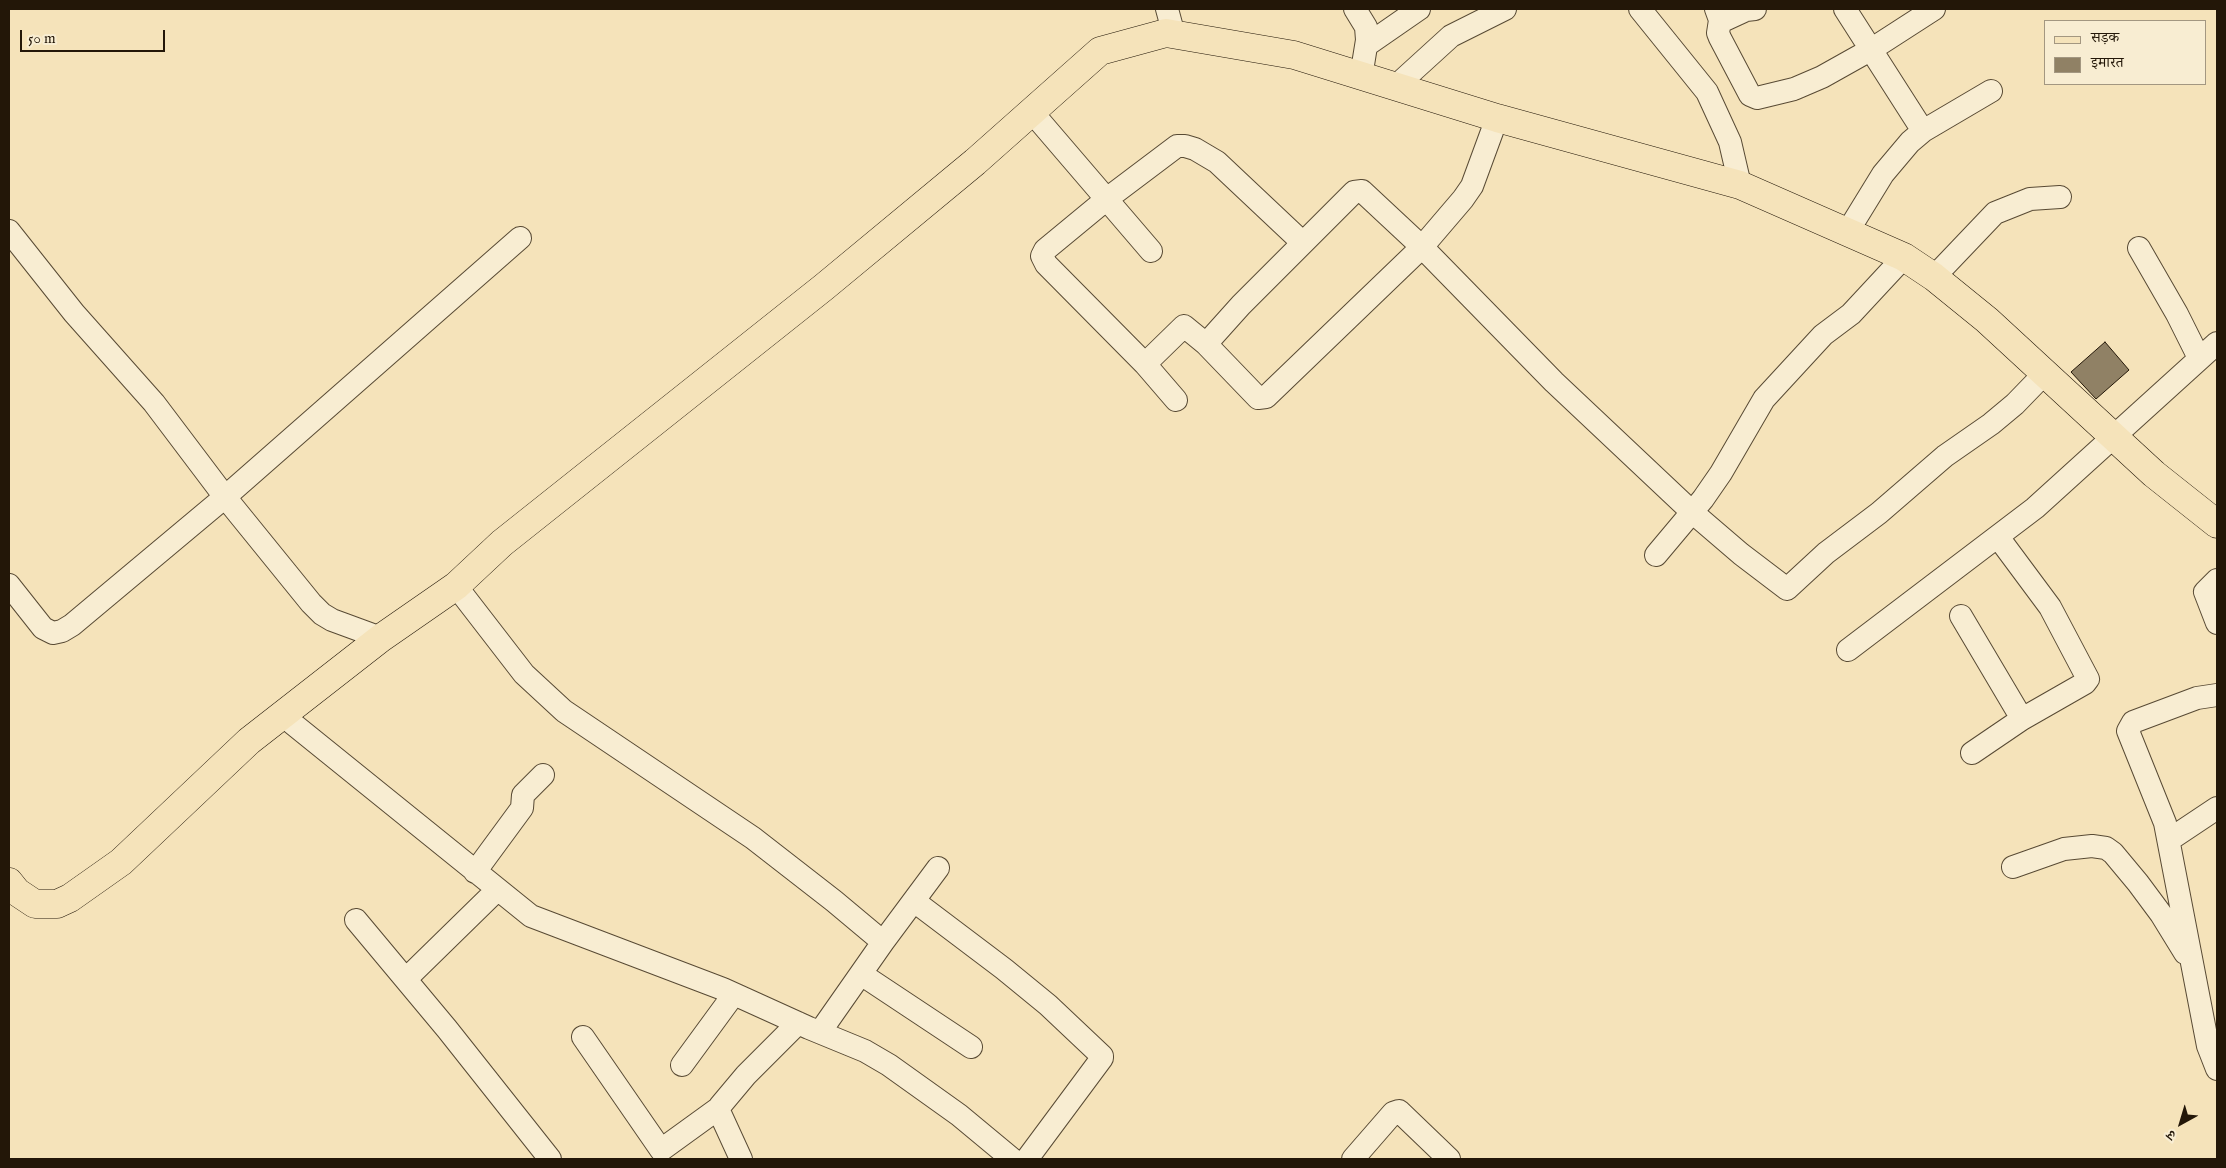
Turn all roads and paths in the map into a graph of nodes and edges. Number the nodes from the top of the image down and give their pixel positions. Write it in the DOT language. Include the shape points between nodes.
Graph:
graph roads {
  1 [pos="1167,9"];
  2 [pos="1355,9"];
  3 [pos="1419,9"];
  4 [pos="1505,9"];
  5 [pos="1640,9"];
  6 [pos="1755,9"];
  7 [pos="1845,9"];
  8 [pos="1934,9"];
  9 [pos="1718,15"];
  10 [pos="1174,35"];
  11 [pos="1367,45"];
  12 [pos="1872,49"];
  13 [pos="1361,77"];
  14 [pos="1395,87"];
  15 [pos="1991,90"];
  16 [pos="1031,111"];
  17 [pos="1496,118"];
  18 [pos="1924,131"];
  19 [pos="1740,185"];
  20 [pos="1108,198"];
  21 [pos="2060,198"];
  22 [pos="9,231"];
  23 [pos="1848,231"];
  24 [pos="520,238"];
  25 [pos="1303,243"];
  26 [pos="1422,247"];
  27 [pos="2139,248"];
  28 [pos="1151,251"];
  29 [pos="1904,257"];
  30 [pos="1934,277"];
  31 [pos="1206,344"];
  32 [pos="2211,353"];
  33 [pos="1145,364"];
  34 [pos="2045,373"];
  35 [pos="1176,400"];
  36 [pos="2114,436"];
  37 [pos="225,497"];
  38 [pos="1692,512"];
  39 [pos="2217,524"];
  40 [pos="1998,537"];
  41 [pos="1656,555"];
  42 [pos="2217,580"];
  43 [pos="9,585"];
  44 [pos="456,586"];
  45 [pos="1961,616"];
  46 [pos="2217,623"];
  47 [pos="381,638"];
  48 [pos="1848,650"];
  49 [pos="2217,695"];
  50 [pos="282,715"];
  51 [pos="2022,719"];
  52 [pos="1972,752"];
  53 [pos="543,775"];
  54 [pos="2217,808"];
  55 [pos="2169,840"];
  56 [pos="2013,867"];
  57 [pos="938,868"];
  58 [pos="475,872"];
  59 [pos="9,882"];
  60 [pos="497,890"];
  61 [pos="914,901"];
  62 [pos="356,920"];
  63 [pos="882,942"];
  64 [pos="2191,962"];
  65 [pos="860,974"];
  66 [pos="406,979"];
  67 [pos="734,994"];
  68 [pos="798,1023"];
  69 [pos="820,1032"];
  70 [pos="582,1037"];
  71 [pos="971,1047"];
  72 [pos="682,1065"];
  73 [pos="2217,1069"];
  74 [pos="719,1108"];
  75 [pos="1002,1156"];
  76 [pos="550,1159"];
  77 [pos="741,1159"];
  78 [pos="1027,1159"];
  79 [pos="1352,1159"];
  80 [pos="1449,1159"];
  1 -- 10 [label="street"];
  2 -- 11 [label="street" via="1366,28"];
  3 -- 11 [label="street"];
  4 -- 14 [label="street" via="1451,36"];
  5 -- 19 [label="street" via="1707,92 1730,142"];
  6 -- 9 [label="street"];
  7 -- 12 [label="street"];
  8 -- 12 [label="street"];
  9 -- 12 [label="street" via="1720,38 1754,98 1807,84"];
  10 -- 13 [label="main road" via="1294,55"];
  10 -- 16 [label="main road" via="1166,34 1100,51"];
  11 -- 13 [label="street"];
  12 -- 18 [label="street"];
  13 -- 14 [label="main road"];
  14 -- 17 [label="main road"];
  15 -- 18 [label="street"];
  16 -- 20 [label="street"];
  16 -- 44 [label="main road" via="975,162 764,335 502,543"];
  17 -- 19 [label="main road"];
  17 -- 26 [label="street" via="1468,192"];
  18 -- 23 [label="street" via="1882,174"];
  19 -- 23 [label="main road"];
  20 -- 25 [label="street" via="1170,149 1186,146 1216,162"];
  20 -- 28 [label="street"];
  20 -- 33 [label="street" via="1045,250 1042,259"];
  21 -- 30 [label="street" via="2030,199 1995,213"];
  22 -- 37 [label="street" via="74,313 154,403"];
  23 -- 29 [label="main road"];
  24 -- 37 [label="street"];
  25 -- 26 [label="street" via="1354,192 1360,190"];
  25 -- 31 [label="street"];
  26 -- 31 [label="street" via="1262,399"];
  26 -- 38 [label="street" via="1554,382"];
  27 -- 32 [label="street" via="2177,314"];
  29 -- 30 [label="main road"];
  29 -- 38 [label="street" via="1851,314 1823,334 1764,398 1721,473"];
  30 -- 34 [label="main road"];
  31 -- 33 [label="street" via="1184,326"];
  32 -- 36 [label="street"];
  33 -- 35 [label="street"];
  34 -- 36 [label="main road"];
  34 -- 38 [label="street" via="2015,404 1826,553 1787,589"];
  36 -- 39 [label="main road" via="2154,474"];
  36 -- 40 [label="street"];
  37 -- 43 [label="street" via="62,631 53,633 43,628"];
  37 -- 47 [label="street" via="322,614"];
  38 -- 41 [label="street"];
  40 -- 48 [label="street"];
  40 -- 51 [label="street" via="2050,608 2088,680"];
  42 -- 46 [label="street" via="2205,592"];
  44 -- 47 [label="main road"];
  44 -- 63 [label="street" via="524,674 564,711 753,838 834,900"];
  45 -- 51 [label="street"];
  47 -- 50 [label="main road"];
  49 -- 55 [label="street" via="2197,698 2133,722 2128,728"];
  50 -- 58 [label="street"];
  50 -- 59 [label="main road" via="249,741 121,862 70,898 46,906 35,904"];
  51 -- 52 [label="street"];
  53 -- 58 [label="street" via="523,795 522,808"];
  54 -- 55 [label="street"];
  55 -- 64 [label="street"];
  56 -- 64 [label="street" via="2064,849 2106,848 2138,883"];
  57 -- 61 [label="street"];
  58 -- 60 [label="street"];
  60 -- 66 [label="street"];
  60 -- 67 [label="street" via="536,919"];
  61 -- 63 [label="street"];
  61 -- 78 [label="street" via="1011,974 1102,1057"];
  62 -- 66 [label="street"];
  63 -- 65 [label="street"];
  64 -- 73 [label="street" via="2208,1046"];
  65 -- 69 [label="street"];
  65 -- 71 [label="street"];
  66 -- 76 [label="street"];
  67 -- 68 [label="street"];
  67 -- 72 [label="street"];
  68 -- 69 [label="street"];
  68 -- 74 [label="street" via="746,1075"];
  69 -- 75 [label="street" via="879,1058 958,1115"];
  70 -- 74 [label="street" via="661,1150"];
  74 -- 77 [label="street"];
  79 -- 80 [label="street" via="1398,1111"];
}
